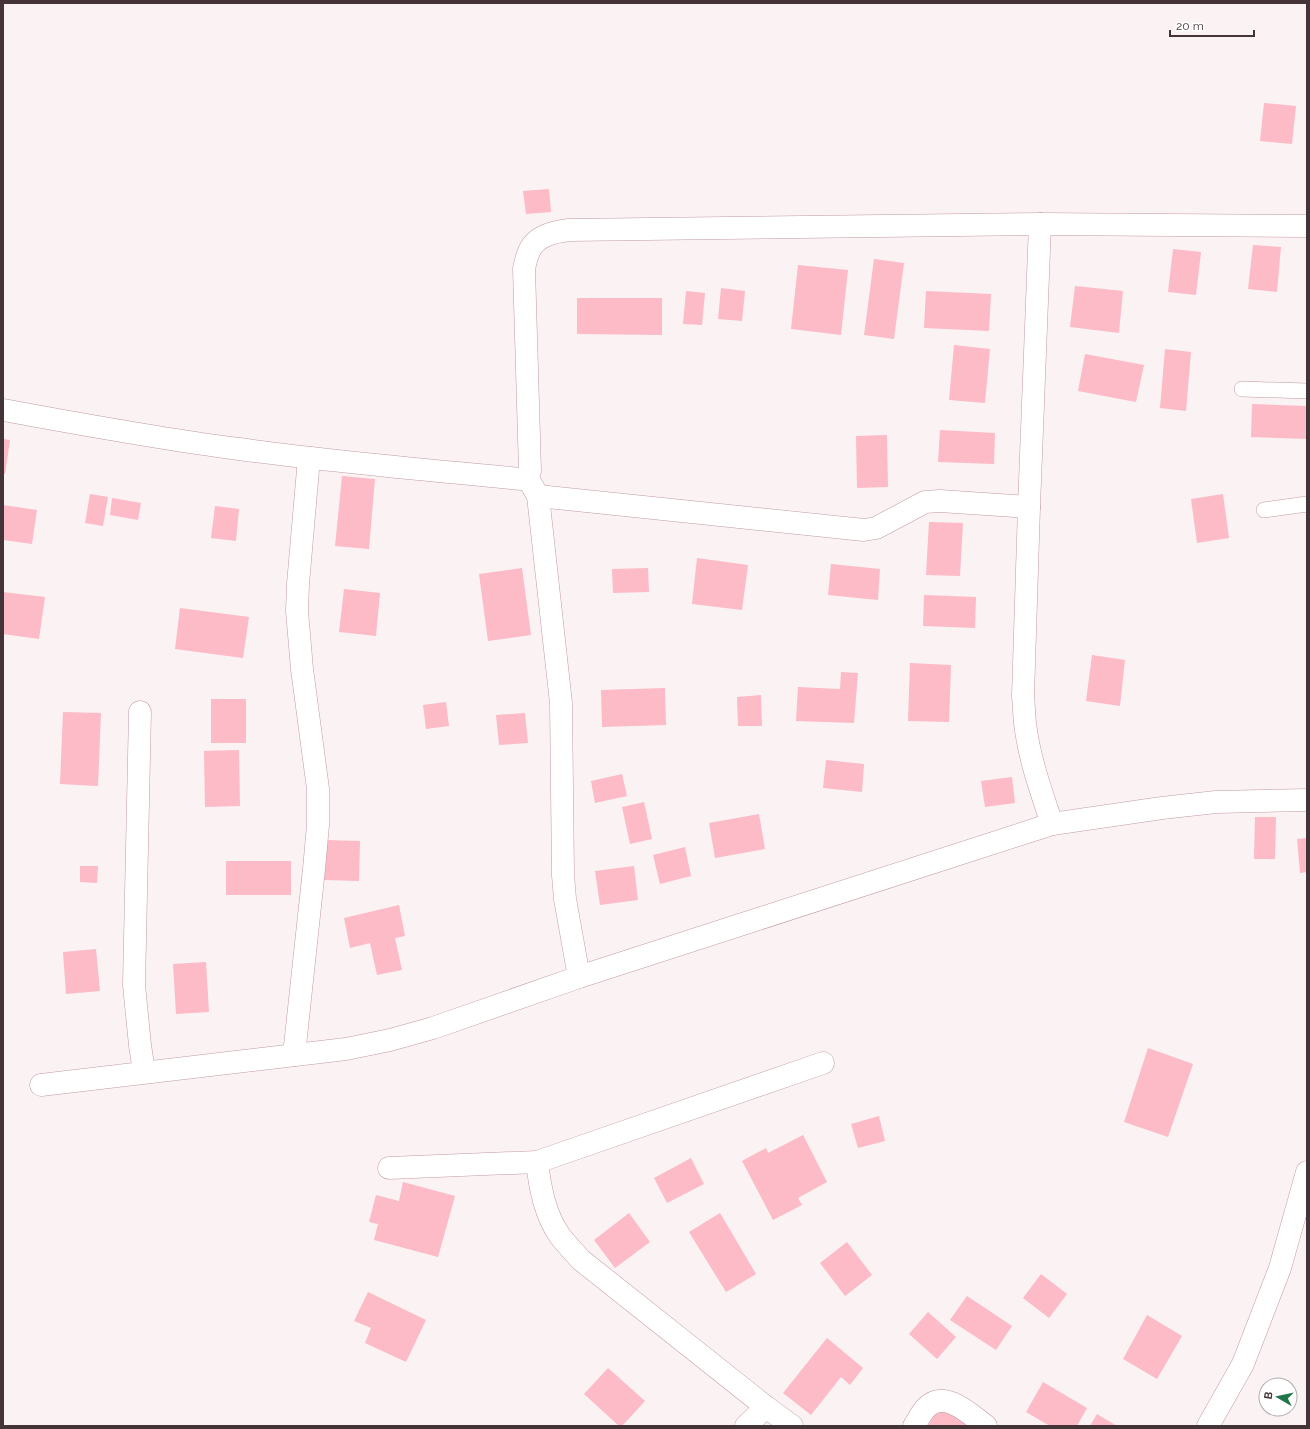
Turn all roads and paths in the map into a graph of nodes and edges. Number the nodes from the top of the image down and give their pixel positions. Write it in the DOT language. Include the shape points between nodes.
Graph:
graph roads {
  1 [pos="1040,224"];
  2 [pos="1307,226"];
  3 [pos="1242,389"];
  4 [pos="1307,390"];
  5 [pos="3,410"];
  6 [pos="309,458"];
  7 [pos="527,477"];
  8 [pos="538,496"];
  9 [pos="1307,504"];
  10 [pos="1029,507"];
  11 [pos="1264,510"];
  12 [pos="140,712"];
  13 [pos="1307,800"];
  14 [pos="1052,824"];
  15 [pos="579,977"];
  16 [pos="294,1055"];
  17 [pos="823,1063"];
  18 [pos="144,1072"];
  19 [pos="41,1085"];
  20 [pos="537,1162"];
  21 [pos="389,1168"];
  22 [pos="1307,1172"];
  23 [pos="766,1407"];
  24 [pos="746,1426"];
  25 [pos="792,1426"];
  26 [pos="914,1426"];
  27 [pos="986,1426"];
  28 [pos="1208,1426"];
  1 -- 2 [label="street"];
  1 -- 7 [label="street" via="552,232 538,239 528,253 524,269 530,471"];
  1 -- 10 [label="street"];
  3 -- 4 [label="lane"];
  5 -- 6 [label="street" via="238,449"];
  6 -- 7 [label="street" via="522,479"];
  6 -- 16 [label="street" via="297,611 318,789 318,825"];
  7 -- 8 [label="street"];
  8 -- 10 [label="street" via="864,530 876,528 925,502"];
  8 -- 15 [label="street" via="561,703 565,899"];
  9 -- 11 [label="lane"];
  10 -- 14 [label="street" via="1023,696 1025,723 1035,774"];
  12 -- 18 [label="street" via="134,985"];
  13 -- 14 [label="street" via="1216,802"];
  14 -- 15 [label="street"];
  15 -- 16 [label="street" via="433,1028 390,1040 346,1049"];
  16 -- 18 [label="street"];
  17 -- 20 [label="street"];
  18 -- 19 [label="street"];
  20 -- 21 [label="street"];
  20 -- 23 [label="street" via="540,1188 548,1214 560,1236 581,1260"];
  22 -- 28 [label="street" via="1280,1268 1244,1364"];
  23 -- 24 [label="street"];
  23 -- 25 [label="street"];
  26 -- 27 [label="street" via="926,1408 940,1401 957,1405"];
}
